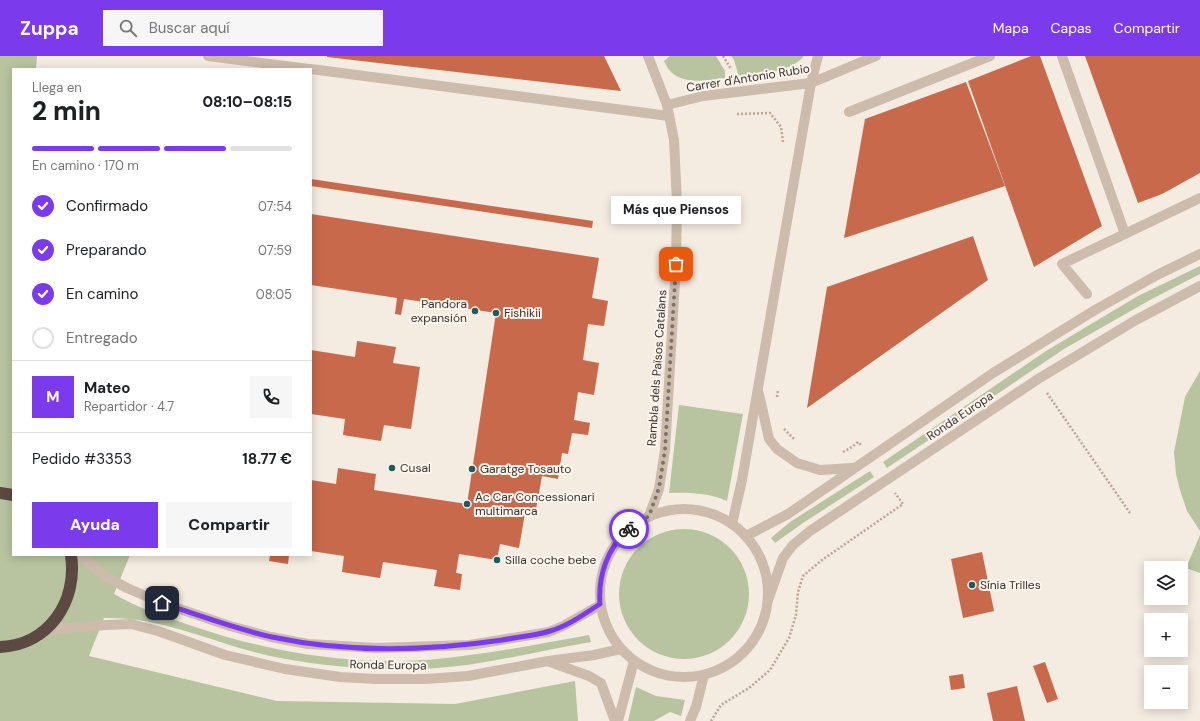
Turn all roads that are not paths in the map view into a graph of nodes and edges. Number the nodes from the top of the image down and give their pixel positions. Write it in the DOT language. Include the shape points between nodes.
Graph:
graph roads {
  1 [pos="208,56"];
  2 [pos="648,56"];
  3 [pos="818,56"];
  4 [pos="876,56"];
  5 [pos="990,56"];
  6 [pos="1062,56"];
  7 [pos="302,68"];
  8 [pos="312,69"];
  9 [pos="811,83"];
  10 [pos="667,105"];
  11 [pos="849,112"];
  12 [pos="669,116"];
  13 [pos="1200,198"];
  14 [pos="1125,234"];
  15 [pos="1200,254"];
  16 [pos="1200,286"];
  17 [pos="1087,294"];
  18 [pos="758,388"];
  19 [pos="854,468"];
  20 [pos="649,516"];
  21 [pos="732,524"];
  22 [pos="746,536"];
  23 [pos="71,556"];
  24 [pos="81,556"];
  25 [pos="768,600"];
  26 [pos="600,604"];
  27 [pos="45,630"];
  28 [pos="0,647"];
  29 [pos="621,650"];
  30 [pos="548,662"];
  31 [pos="634,662"];
  32 [pos="704,675"];
  33 [pos="616,721"];
  34 [pos="690,721"];
  1 -- 7 [label="street"];
  2 -- 10 [label="street, Rambla dels Països Catalans"];
  3 -- 9 [label="street"];
  4 -- 9 [label="street, Carrer d'Antonio Rubio"];
  5 -- 11 [label="street"];
  6 -- 14 [label="street"];
  8 -- 12 [label="street"];
  9 -- 10 [label="street, Carrer d'Antonio Rubio" via="703,96"];
  9 -- 18 [label="street"];
  10 -- 12 [label="street, Rambla dels Països Catalans"];
  12 -- 20 [label="street, Rambla dels Països Catalans" via="674,140 677,203 675,278 665,450 659,488"];
  13 -- 14 [label="street"];
  14 -- 17 [label="street" via="1062,264"];
  15 -- 19 [label="street, Ronda Europa" via="1095,310 993,374"];
  16 -- 25 [label="street, Ronda Europa" via="1136,320 1038,379 810,531 793,545 783,558"];
  18 -- 19 [label="street" via="769,439 777,448 796,463 820,470"];
  18 -- 21 [label="street"];
  19 -- 22 [label="street, Ronda Europa" via="788,514"];
  20 -- 21 [label="street, Ronda Europa" via="674,509 692,509 709,512"];
  20 -- 26 [label="street, Ronda Europa" via="620,537 610,552 601,577"];
  21 -- 22 [label="street, Ronda Europa"];
  22 -- 25 [label="street, Ronda Europa" via="762,562"];
  23 -- 27 [label="highway" via="72,572 68,596 56,618"];
  24 -- 26 [label="street, Ronda Europa" via="104,575 162,603 230,626 308,644 376,648 470,645 549,632"];
  25 -- 32 [label="street, Ronda Europa" via="761,627 745,651 730,664"];
  26 -- 29 [label="street, Ronda Europa" via="610,633"];
  27 -- 28 [label="highway" via="21,643"];
  27 -- 30 [label="street, Ronda Europa" via="131,624 225,655 301,672 340,677 425,679 468,676"];
  29 -- 30 [label="street, Ronda Europa"];
  29 -- 31 [label="street, Ronda Europa"];
  30 -- 33 [label="street" via="589,676 601,683"];
  31 -- 32 [label="street, Ronda Europa" via="650,671 668,676 686,678"];
  31 -- 33 [label="street"];
  32 -- 34 [label="street"];
}
